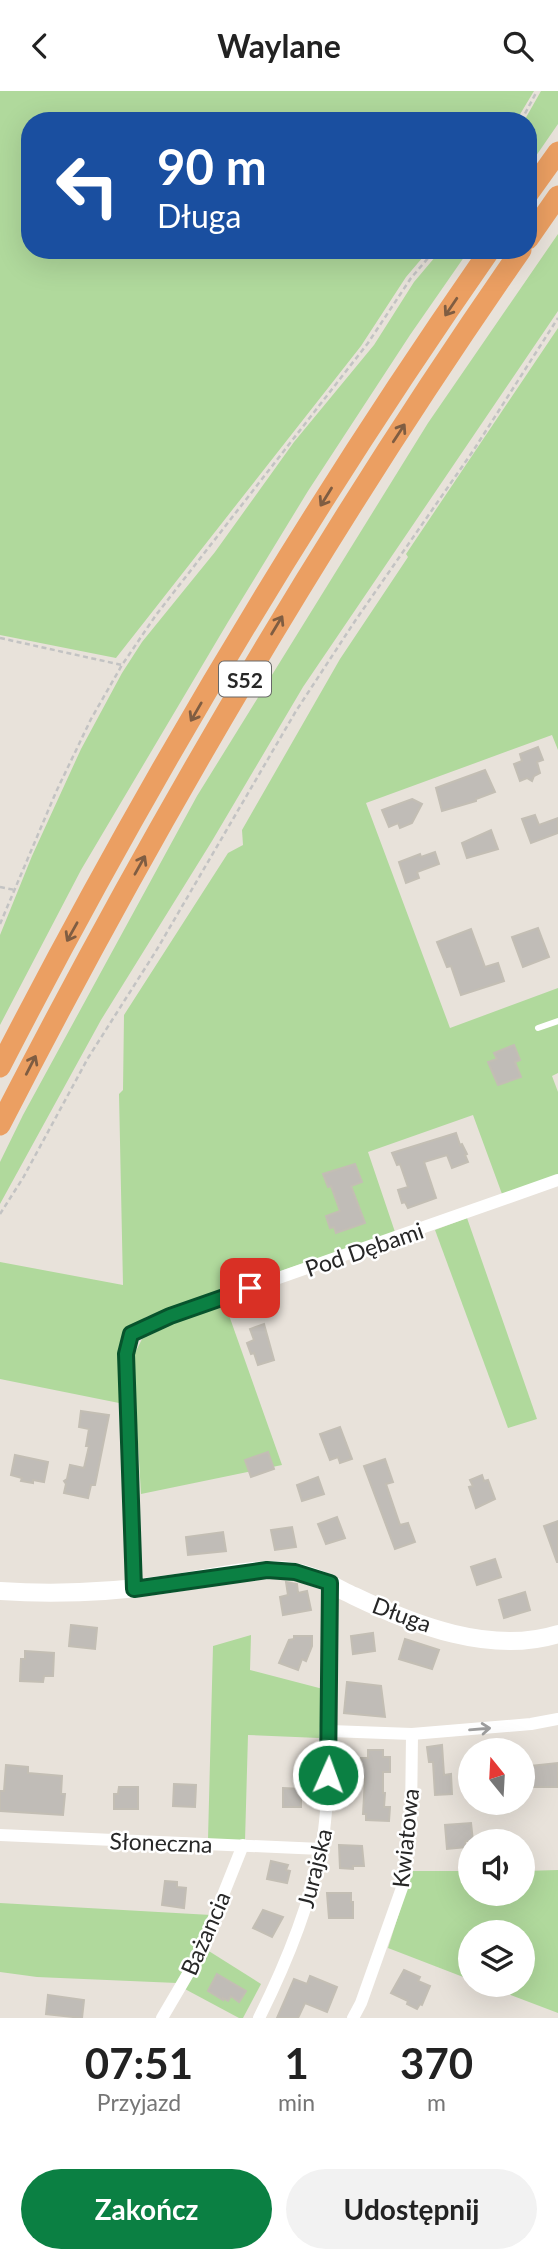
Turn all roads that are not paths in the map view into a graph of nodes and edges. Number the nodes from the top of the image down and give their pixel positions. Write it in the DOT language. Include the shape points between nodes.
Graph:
graph roads {
  1 [pos="558,152"];
  2 [pos="537,181"];
  3 [pos="558,196"];
  4 [pos="537,226"];
  5 [pos="484,259"];
  6 [pos="515,259"];
  7 [pos="558,1021"];
  8 [pos="538,1028"];
  9 [pos="0,1067"];
  10 [pos="0,1125"];
  11 [pos="558,1180"];
  12 [pos="330,1583"];
  13 [pos="134,1589"];
  14 [pos="0,1591"];
  15 [pos="558,1634"];
  16 [pos="558,1719"];
  17 [pos="330,1731"];
  18 [pos="412,1734"];
  19 [pos="0,1835"];
  20 [pos="243,1845"];
  21 [pos="321,1849"];
  22 [pos="162,2018"];
  23 [pos="259,2018"];
  24 [pos="353,2018"];
  1 -- 2 [label="highway"];
  3 -- 4 [label="highway"];
  5 -- 9 [label="highway, S52, one-way" via="371,427 226,659 117,847"];
  10 -- 6 [label="highway, S52, one-way" via="75,982 274,630"];
  7 -- 8 [label="lane"];
  11 -- 13 [label="street, Pod Dębami" via="170,1316 131,1334 126,1354"];
  12 -- 13 [label="street, Długa" via="295,1572 267,1570"];
  12 -- 15 [label="street, Długa" via="411,1621 473,1638 514,1640"];
  12 -- 17 [label="street, Jurajska"];
  13 -- 14 [label="street, Długa" via="46,1595"];
  18 -- 16 [label="street, one-way"];
  17 -- 18 [label="street"];
  17 -- 21 [label="street, Jurajska"];
  18 -- 24 [label="street, Kwiatowa" via="411,1819 404,1882"];
  19 -- 20 [label="street, Słoneczna"];
  20 -- 21 [label="street, Słoneczna"];
  20 -- 22 [label="street, Bażancia" via="198,1955"];
  21 -- 23 [label="street, Jurajska" via="286,1962"];
}
